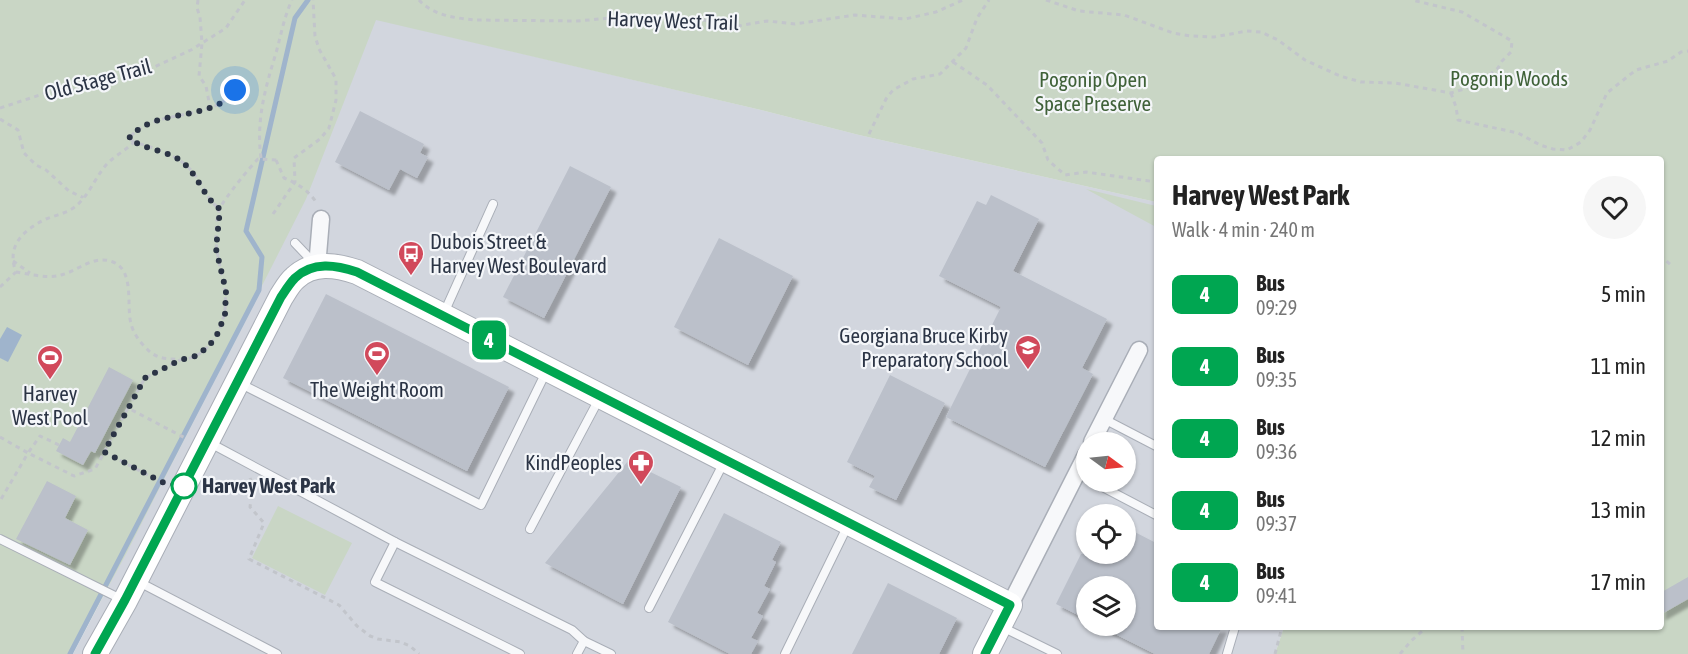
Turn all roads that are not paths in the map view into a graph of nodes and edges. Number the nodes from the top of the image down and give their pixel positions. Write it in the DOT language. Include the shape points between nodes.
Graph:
graph roads {
  1 [pos="493,204"];
  2 [pos="321,219"];
  3 [pos="295,243"];
  4 [pos="317,267"];
  5 [pos="443,316"];
  6 [pos="1138,350"];
  7 [pos="548,369"];
  8 [pos="237,383"];
  9 [pos="600,396"];
  10 [pos="1104,419"];
  11 [pos="1097,432"];
  12 [pos="197,440"];
  13 [pos="1154,445"];
  14 [pos="726,459"];
  15 [pos="1076,485"];
  16 [pos="1112,492"];
  17 [pos="1154,514"];
  18 [pos="850,522"];
  19 [pos="530,529"];
  20 [pos="0,538"];
  21 [pos="395,542"];
  22 [pos="130,590"];
  23 [pos="649,608"];
  24 [pos="1005,615"];
  25 [pos="1234,630"];
  26 [pos="584,641"];
  27 [pos="987,653"];
  28 [pos="95,654"];
  29 [pos="278,654"];
  30 [pos="520,654"];
  31 [pos="577,654"];
  32 [pos="611,654"];
  33 [pos="785,654"];
  34 [pos="1058,654"];
  35 [pos="1227,654"];
  1 -- 5 [label="lane"];
  2 -- 4 [label="street"];
  3 -- 4 [label="lane"];
  4 -- 5 [label="street" via="337,265 357,272"];
  4 -- 8 [label="street" via="295,278 281,297"];
  5 -- 7 [label="street"];
  6 -- 10 [label="street"];
  7 -- 8 [label="lane" via="481,505"];
  7 -- 9 [label="street"];
  8 -- 12 [label="street"];
  9 -- 14 [label="street"];
  9 -- 19 [label="lane"];
  10 -- 11 [label="street"];
  10 -- 13 [label="lane"];
  12 -- 21 [label="lane"];
  12 -- 22 [label="street"];
  14 -- 18 [label="street"];
  14 -- 23 [label="lane"];
  15 -- 24 [label="street"];
  16 -- 17 [label="lane"];
  18 -- 24 [label="street"];
  18 -- 33 [label="lane"];
  20 -- 22 [label="lane"];
  21 -- 26 [label="lane" via="572,630"];
  21 -- 30 [label="lane" via="375,582"];
  22 -- 28 [label="street"];
  22 -- 29 [label="lane"];
  24 -- 27 [label="street"];
  24 -- 34 [label="lane"];
  25 -- 35 [label="lane"];
  26 -- 31 [label="lane"];
  26 -- 32 [label="lane"];
}
